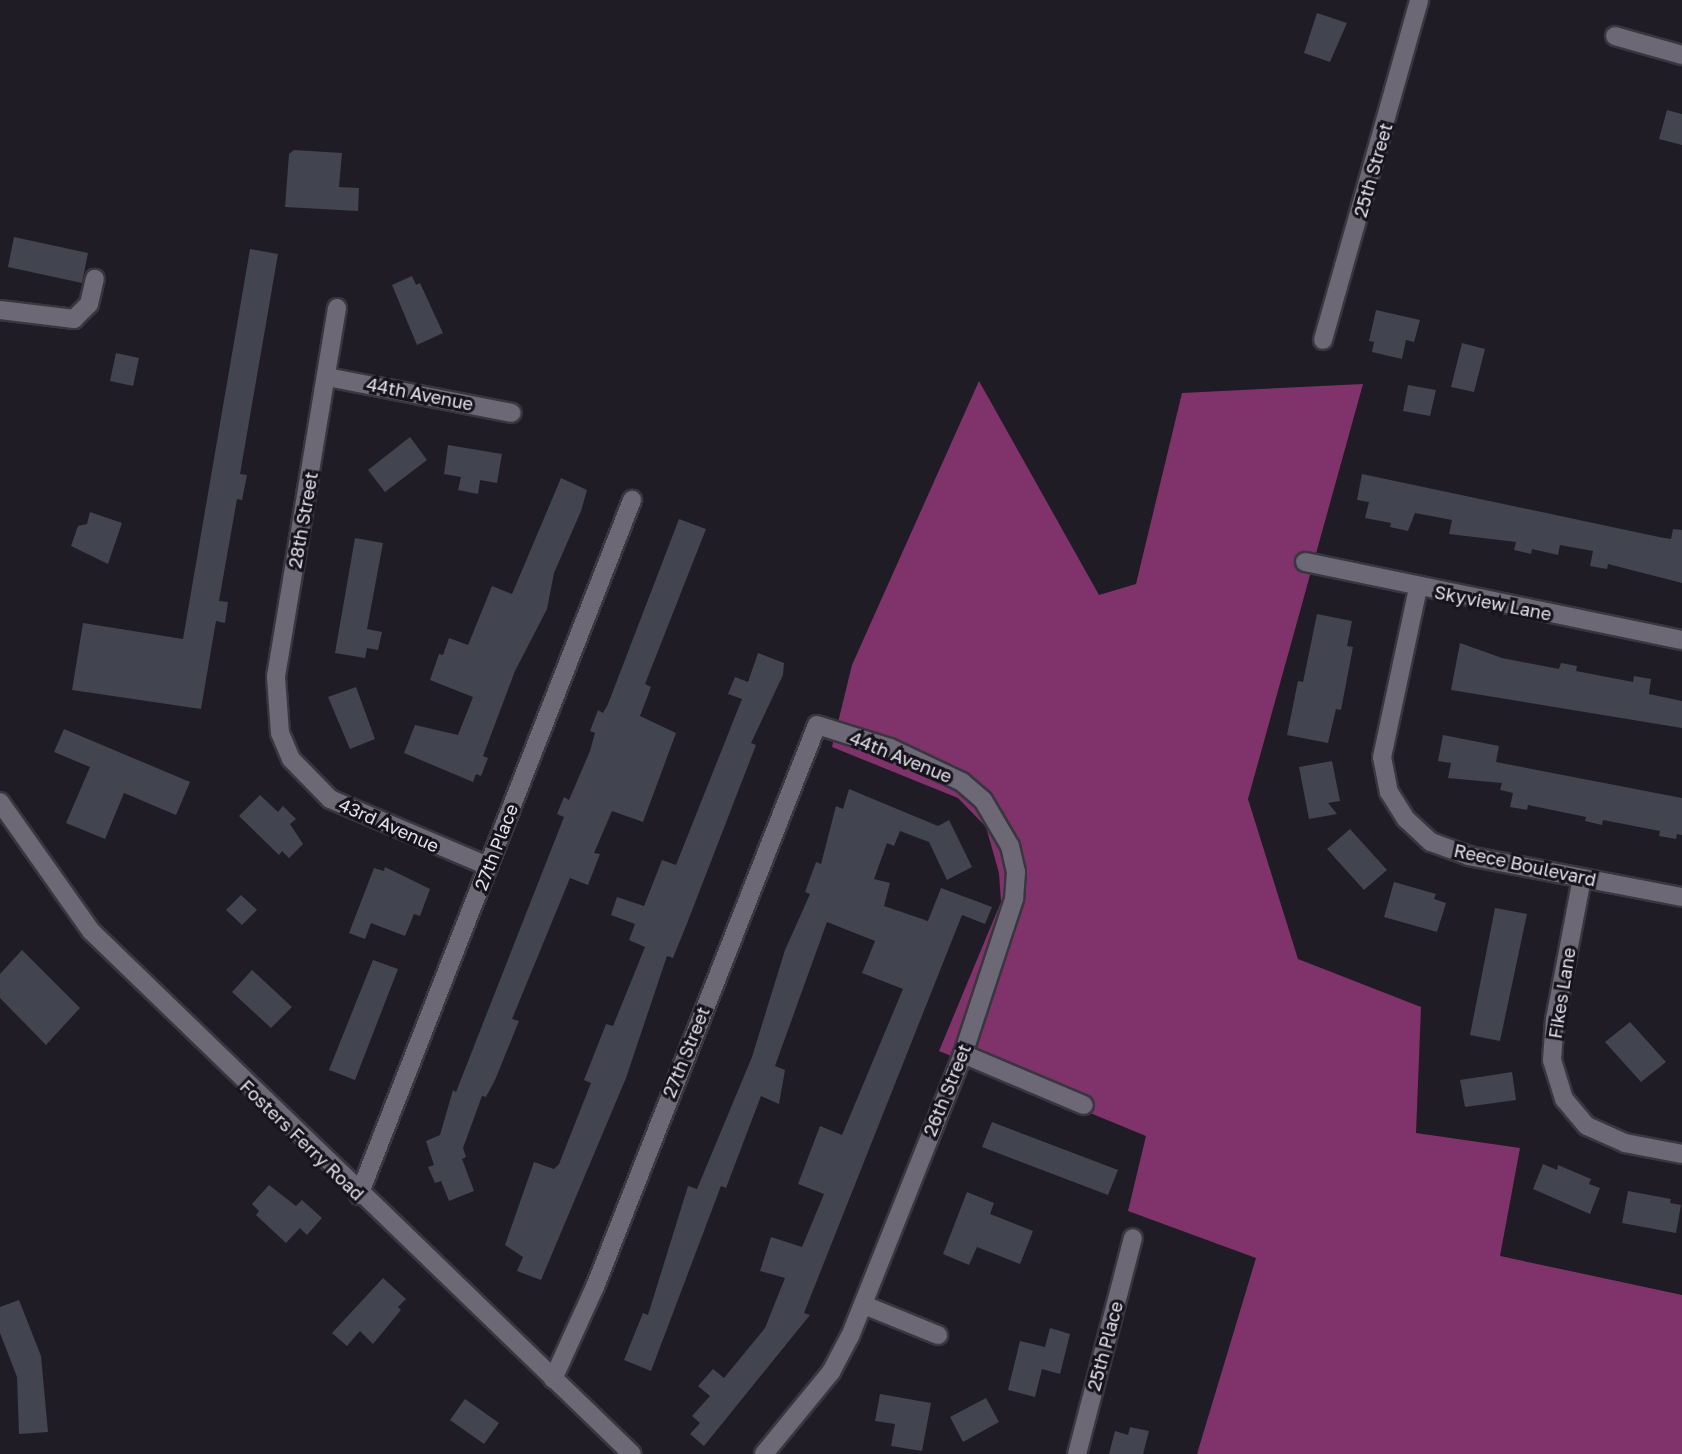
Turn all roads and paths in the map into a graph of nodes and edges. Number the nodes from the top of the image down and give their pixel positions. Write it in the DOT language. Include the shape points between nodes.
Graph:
graph roads {
  1 [pos="1419,0"];
  2 [pos="1615,36"];
  3 [pos="1682,55"];
  4 [pos="95,279"];
  5 [pos="337,308"];
  6 [pos="0,310"];
  7 [pos="1322,340"];
  8 [pos="327,377"];
  9 [pos="512,413"];
  10 [pos="632,500"];
  11 [pos="1305,562"];
  12 [pos="1418,588"];
  13 [pos="1682,640"];
  14 [pos="817,725"];
  15 [pos="280,733"];
  16 [pos="0,802"];
  17 [pos="488,866"];
  18 [pos="1016,872"];
  19 [pos="1582,878"];
  20 [pos="1682,897"];
  21 [pos="963,1054"];
  22 [pos="1084,1105"];
  23 [pos="1682,1154"];
  24 [pos="359,1195"];
  25 [pos="1133,1238"];
  26 [pos="864,1305"];
  27 [pos="938,1335"];
  28 [pos="554,1379"];
  29 [pos="632,1454"];
  30 [pos="764,1454"];
  31 [pos="1077,1454"];
  1 -- 7 [label="street, 25th Street"];
  2 -- 3 [label="street"];
  4 -- 6 [label="street" via="89,304 74,319"];
  5 -- 8 [label="street, 28th Street"];
  8 -- 9 [label="street, 44th Avenue"];
  8 -- 15 [label="street, 28th Street" via="276,677"];
  10 -- 17 [label="street, 27th Place"];
  11 -- 12 [label="street, Skyview Lane"];
  12 -- 13 [label="street, Skyview Lane"];
  12 -- 19 [label="street, Reece Boulevard" via="1382,757 1389,792 1406,819 1431,842 1469,856"];
  14 -- 18 [label="street, 44th Avenue" via="890,748 962,782 999,821"];
  14 -- 28 [label="street, 27th Street" via="595,1287"];
  15 -- 17 [label="street, 43rd Avenue" via="290,759 330,799"];
  16 -- 24 [label="street, Fosters Ferry Road" via="91,931"];
  17 -- 24 [label="street, 27th Place"];
  18 -- 21 [label="street, 26th Street" via="1008,924"];
  19 -- 20 [label="street, Reece Boulevard"];
  19 -- 23 [label="street, Fikes Lane" via="1555,1019 1552,1060 1564,1099 1587,1126 1625,1143"];
  21 -- 22 [label="street"];
  21 -- 26 [label="street, 26th Street"];
  24 -- 28 [label="street, Fosters Ferry Road"];
  25 -- 31 [label="street, 25th Place"];
  26 -- 27 [label="street"];
  26 -- 30 [label="street, 26th Street" via="831,1372"];
  28 -- 29 [label="street, Fosters Ferry Road"];
}
